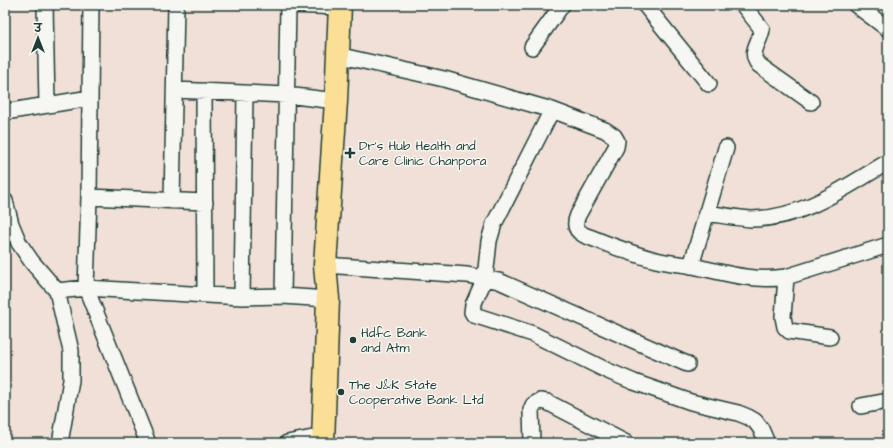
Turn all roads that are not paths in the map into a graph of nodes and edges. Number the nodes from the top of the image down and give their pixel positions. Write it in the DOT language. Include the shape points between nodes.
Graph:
graph roads {
  1 [pos="45,5"];
  2 [pos="91,5"];
  3 [pos="176,5"];
  4 [pos="288,5"];
  5 [pos="291,5"];
  6 [pos="562,5"];
  7 [pos="646,5"];
  8 [pos="743,5"];
  9 [pos="856,5"];
  10 [pos="340,6"];
  11 [pos="888,29"];
  12 [pos="532,47"];
  13 [pos="337,55"];
  14 [pos="709,84"];
  15 [pos="175,90"];
  16 [pos="204,92"];
  17 [pos="245,94"];
  18 [pos="286,95"];
  19 [pos="90,98"];
  20 [pos="336,101"];
  21 [pos="811,102"];
  22 [pos="47,105"];
  23 [pos="552,110"];
  24 [pos="5,112"];
  25 [pos="726,148"];
  26 [pos="888,162"];
  27 [pos="89,197"];
  28 [pos="5,201"];
  29 [pos="172,201"];
  30 [pos="205,202"];
  31 [pos="706,213"];
  32 [pos="888,245"];
  33 [pos="325,265"];
  34 [pos="691,266"];
  35 [pos="786,277"];
  36 [pos="485,278"];
  37 [pos="86,288"];
  38 [pos="57,291"];
  39 [pos="205,294"];
  40 [pos="282,296"];
  41 [pos="242,297"];
  42 [pos="328,299"];
  43 [pos="830,337"];
  44 [pos="687,364"];
  45 [pos="888,401"];
  46 [pos="861,406"];
  47 [pos="323,440"];
  48 [pos="60,443"];
  49 [pos="148,443"];
  50 [pos="287,443"];
  51 [pos="532,443"];
  52 [pos="626,443"];
  53 [pos="767,443"];
  1 -- 22 [label="street"];
  2 -- 19 [label="street"];
  3 -- 15 [label="street"];
  4 -- 18 [label="street"];
  5 -- 10 [label="street"];
  6 -- 12 [label="street"];
  7 -- 14 [label="street"];
  8 -- 21 [label="street" via="762,29 754,54 759,66"];
  9 -- 11 [label="street"];
  10 -- 13 [label="main road"];
  13 -- 20 [label="main road"];
  13 -- 23 [label="street" via="444,79"];
  15 -- 16 [label="street"];
  15 -- 29 [label="street"];
  16 -- 17 [label="street"];
  16 -- 30 [label="street"];
  17 -- 18 [label="street"];
  17 -- 41 [label="street"];
  18 -- 20 [label="street"];
  18 -- 40 [label="street"];
  19 -- 22 [label="street"];
  19 -- 27 [label="street"];
  20 -- 33 [label="main road"];
  22 -- 24 [label="street"];
  23 -- 34 [label="street" via="605,130 617,141 575,221 579,232 632,253"];
  23 -- 36 [label="street" via="494,224 489,241"];
  25 -- 31 [label="street"];
  26 -- 31 [label="street" via="802,210 751,219"];
  27 -- 29 [label="street"];
  27 -- 37 [label="street"];
  28 -- 38 [label="street" via="19,243"];
  29 -- 30 [label="street"];
  30 -- 39 [label="street"];
  31 -- 34 [label="street"];
  32 -- 35 [label="street"];
  33 -- 36 [label="street" via="461,274"];
  33 -- 42 [label="main road"];
  34 -- 35 [label="street" via="745,278"];
  35 -- 43 [label="street" via="783,317 785,327 789,331"];
  36 -- 44 [label="street" via="516,288"];
  36 -- 53 [label="street" via="472,309 474,315 533,334 634,382 691,402 748,417 761,429"];
  37 -- 38 [label="street"];
  37 -- 39 [label="street"];
  37 -- 49 [label="street"];
  38 -- 48 [label="street" via="72,351 71,380"];
  39 -- 41 [label="street"];
  40 -- 41 [label="street"];
  40 -- 42 [label="street"];
  42 -- 47 [label="main road"];
  45 -- 46 [label="street"];
  47 -- 50 [label="street"];
  51 -- 52 [label="street" via="531,410 533,405 540,401 547,402"];
}
